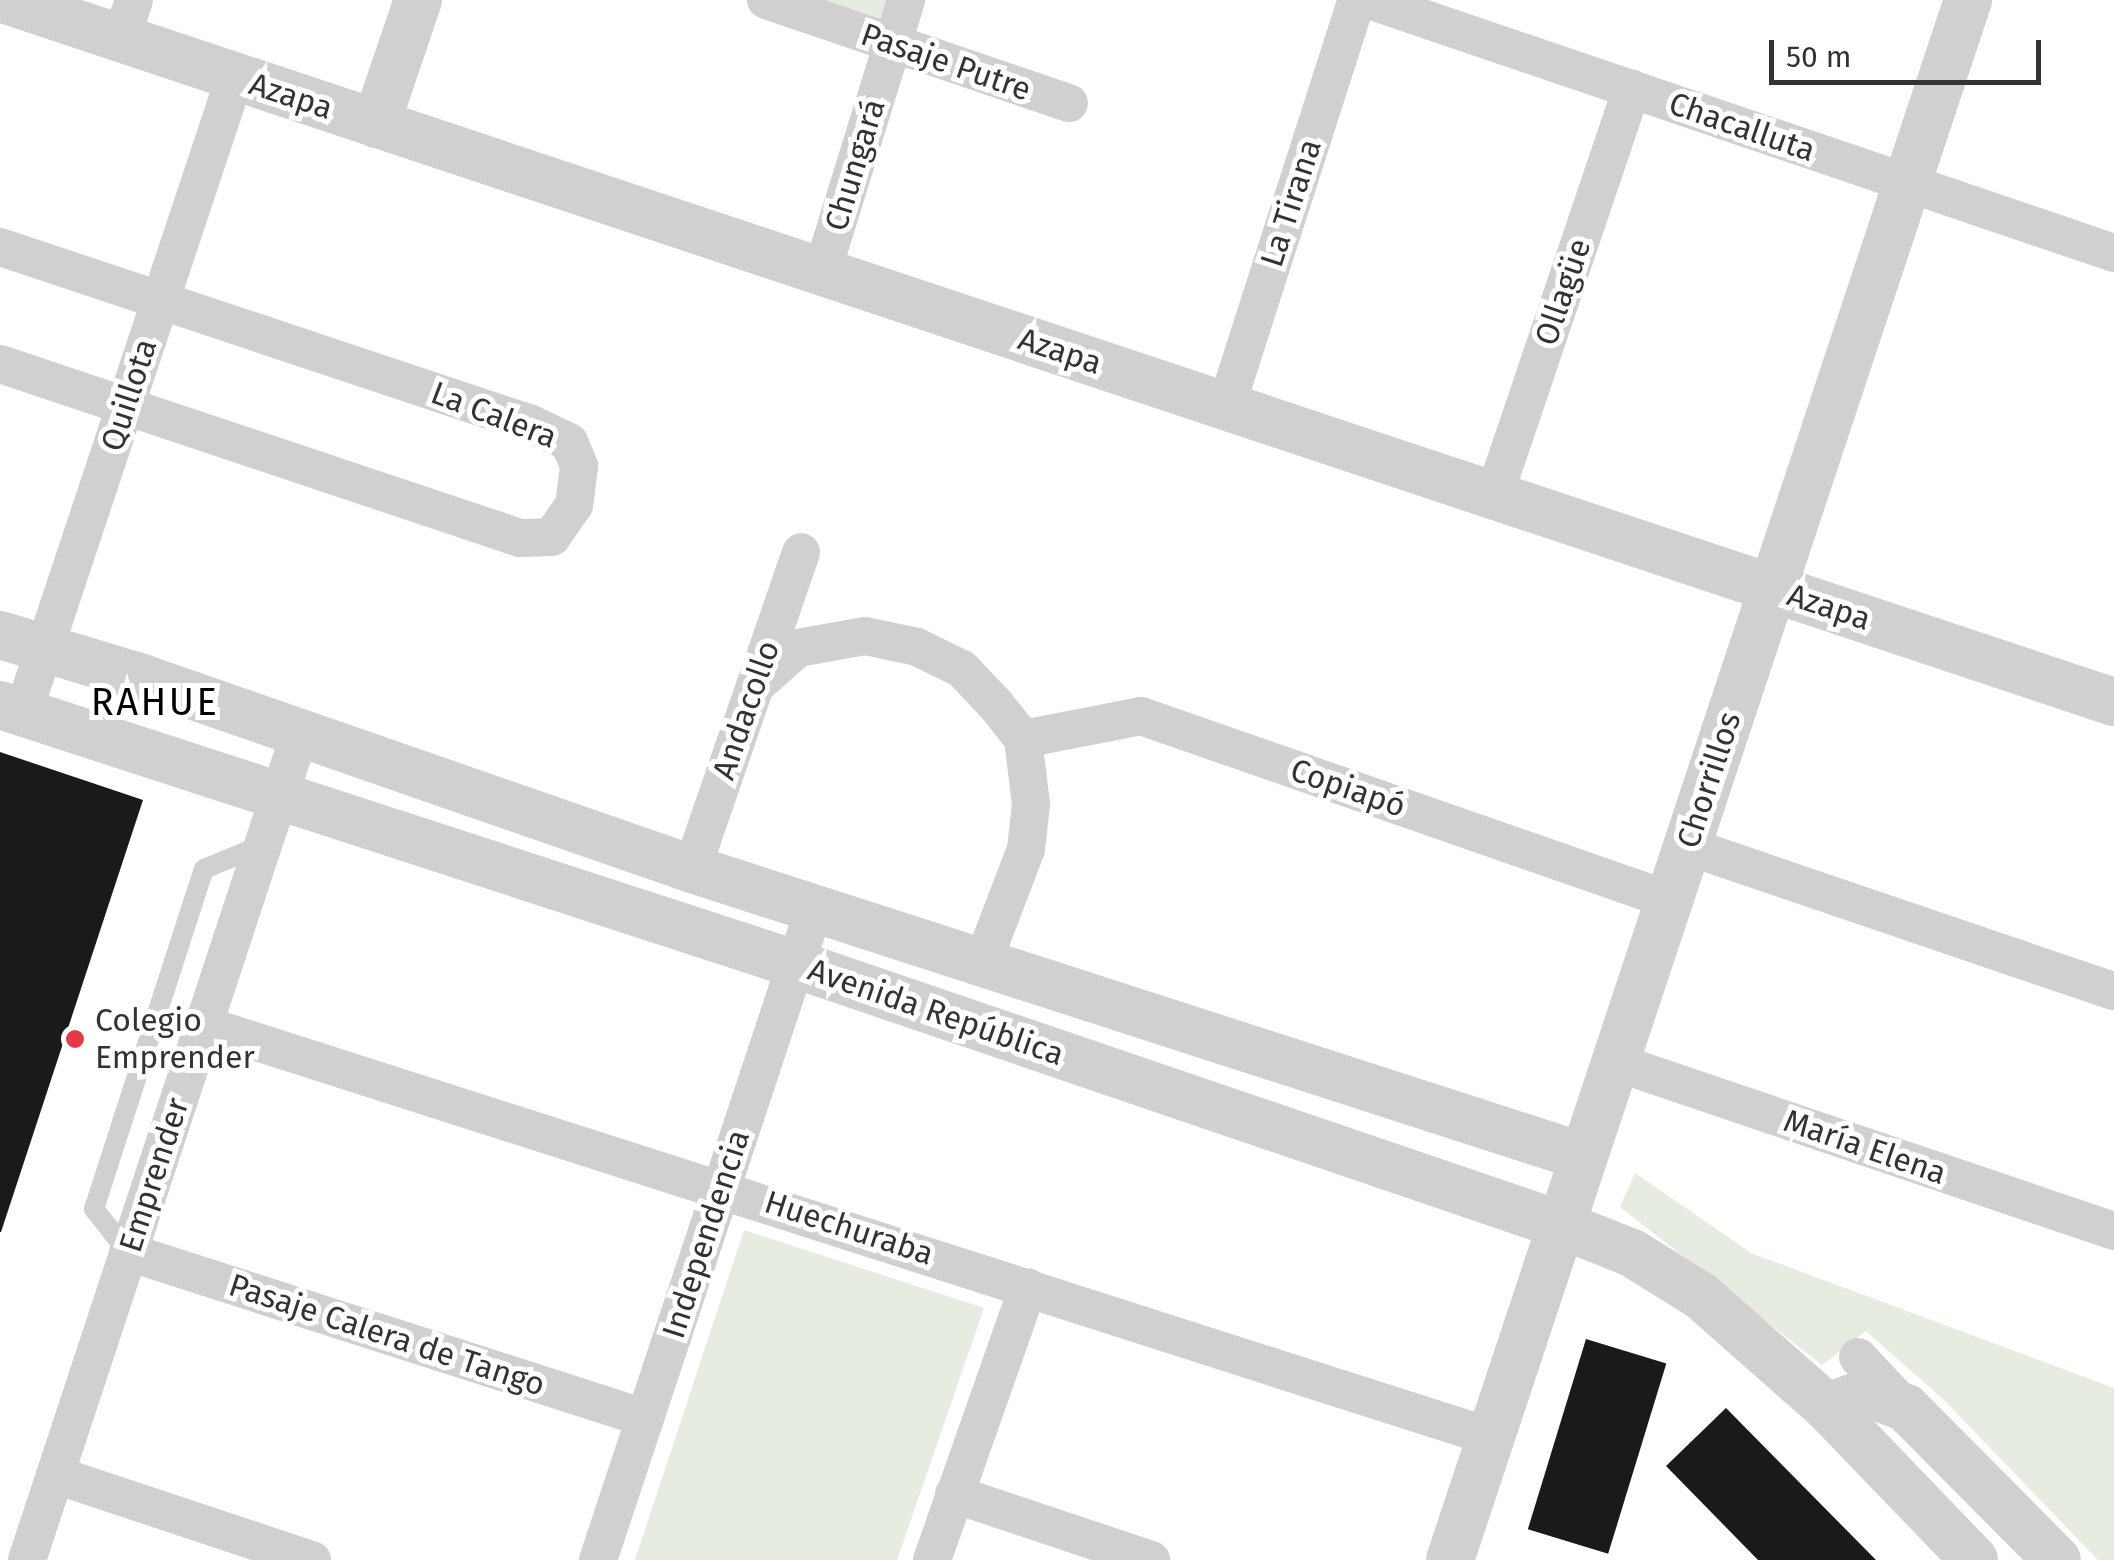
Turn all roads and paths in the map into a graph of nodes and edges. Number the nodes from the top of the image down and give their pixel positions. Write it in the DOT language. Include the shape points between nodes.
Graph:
graph roads {
  1 [pos="6,0"];
  2 [pos="418,0"];
  3 [pos="766,0"];
  4 [pos="906,0"];
  5 [pos="1357,0"];
  6 [pos="1370,0"];
  7 [pos="1968,0"];
  8 [pos="127,20"];
  9 [pos="892,44"];
  10 [pos="234,77"];
  11 [pos="1632,90"];
  12 [pos="1069,103"];
  13 [pos="376,124"];
  14 [pos="1907,183"];
  15 [pos="0,247"];
  16 [pos="2114,253"];
  17 [pos="822,272"];
  18 [pos="160,300"];
  19 [pos="0,364"];
  20 [pos="126,406"];
  21 [pos="1226,407"];
  22 [pos="1494,496"];
  23 [pos="802,552"];
  24 [pos="1772,588"];
  25 [pos="0,635"];
  26 [pos="45,649"];
  27 [pos="755,686"];
  28 [pos="2114,702"];
  29 [pos="12,709"];
  30 [pos="300,733"];
  31 [pos="1023,739"];
  32 [pos="280,796"];
  33 [pos="264,844"];
  34 [pos="1687,846"];
  35 [pos="692,869"];
  36 [pos="1669,900"];
  37 [pos="814,909"];
  38 [pos="796,964"];
  39 [pos="982,964"];
  40 [pos="2114,991"];
  41 [pos="204,1025"];
  42 [pos="1615,1062"];
  43 [pos="1584,1157"];
  44 [pos="722,1187"];
  45 [pos="1562,1224"];
  46 [pos="2114,1231"];
  47 [pos="128,1252"];
  48 [pos="1028,1286"];
  49 [pos="1858,1357"];
  50 [pos="1826,1408"];
  51 [pos="1914,1416"];
  52 [pos="645,1418"];
  53 [pos="1491,1438"];
  54 [pos="56,1475"];
  55 [pos="954,1494"];
  56 [pos="27,1560"];
  57 [pos="312,1560"];
  58 [pos="598,1560"];
  59 [pos="932,1560"];
  60 [pos="1151,1560"];
  61 [pos="1450,1560"];
  62 [pos="1974,1560"];
  63 [pos="2057,1560"];
  1 -- 8 [label="street, Azapa"];
  2 -- 13 [label="street"];
  3 -- 9 [label="street, Pasaje Putre"];
  4 -- 9 [label="street, Chungará"];
  5 -- 21 [label="street, La Tirana"];
  6 -- 11 [label="street, Chacalluta"];
  7 -- 14 [label="street, Chorrillos"];
  8 -- 10 [label="street, Azapa"];
  9 -- 12 [label="street, Pasaje Putre"];
  9 -- 17 [label="street, Chungará"];
  10 -- 13 [label="street, Azapa"];
  10 -- 18 [label="street, Quillota"];
  11 -- 14 [label="street, Chacalluta"];
  11 -- 22 [label="street, Ollagüe"];
  13 -- 17 [label="street, Azapa"];
  14 -- 16 [label="street, Chacalluta"];
  14 -- 24 [label="street, Chorrillos"];
  15 -- 18 [label="street, La Calera"];
  17 -- 21 [label="street, Azapa"];
  18 -- 20 [label="street, Quillota"];
  18 -- 20 [label="street, La Calera" via="569,442 579,466 574,504 552,536 520,538"];
  19 -- 20 [label="street, La Calera"];
  20 -- 26 [label="street, Quillota"];
  21 -- 22 [label="street, Azapa"];
  22 -- 24 [label="street, Azapa"];
  23 -- 27 [label="street, Andacollo"];
  24 -- 28 [label="street, Azapa"];
  24 -- 34 [label="street, Chorrillos"];
  25 -- 26 [label="street, Avenida República"];
  26 -- 29 [label="street, Quillota"];
  26 -- 30 [label="street, Avenida República"];
  27 -- 31 [label="street" via="798,648 865,636 917,647 962,669"];
  27 -- 35 [label="street, Andacollo"];
  29 -- 32 [label="street, Avenida República"];
  30 -- 32 [label="street, Emprender"];
  30 -- 35 [label="street, Avenida República"];
  31 -- 36 [label="street, Copiapó" via="1142,716"];
  31 -- 39 [label="street" via="1031,804 1026,850"];
  32 -- 33 [label="street, Emprender"];
  32 -- 38 [label="street, Avenida República"];
  33 -- 41 [label="street, Emprender"];
  33 -- 47 [label="lane" via="204,869 94,1209"];
  34 -- 36 [label="street, Chorrillos"];
  34 -- 40 [label="street"];
  35 -- 37 [label="street, Avenida República"];
  36 -- 42 [label="street, Chorrillos"];
  37 -- 38 [label="street, Independencia"];
  37 -- 39 [label="street, Avenida República"];
  38 -- 44 [label="street, Independencia"];
  38 -- 45 [label="street, Avenida República"];
  39 -- 43 [label="street, Avenida República"];
  41 -- 44 [label="street, Huechuraba"];
  41 -- 47 [label="street, Emprender"];
  42 -- 43 [label="street, Chorrillos"];
  42 -- 46 [label="street, María Elena"];
  43 -- 45 [label="street, Chorrillos"];
  44 -- 48 [label="street, Huechuraba"];
  44 -- 52 [label="street, Independencia"];
  45 -- 50 [label="street, Avenida República" via="1632,1253 1701,1296"];
  45 -- 53 [label="street, Chorrillos"];
  47 -- 52 [label="street, Pasaje Calera de Tango"];
  47 -- 54 [label="street, Emprender"];
  48 -- 53 [label="street, Huechuraba"];
  48 -- 55 [label="street"];
  49 -- 51 [label="street"];
  50 -- 51 [label="street" via="1875,1396"];
  50 -- 62 [label="street, Avenida República"];
  51 -- 63 [label="street"];
  52 -- 58 [label="street, Independencia"];
  53 -- 61 [label="street, Chorrillos"];
  54 -- 56 [label="street, Emprender"];
  54 -- 57 [label="street"];
  55 -- 59 [label="street"];
  55 -- 60 [label="street"];
}
